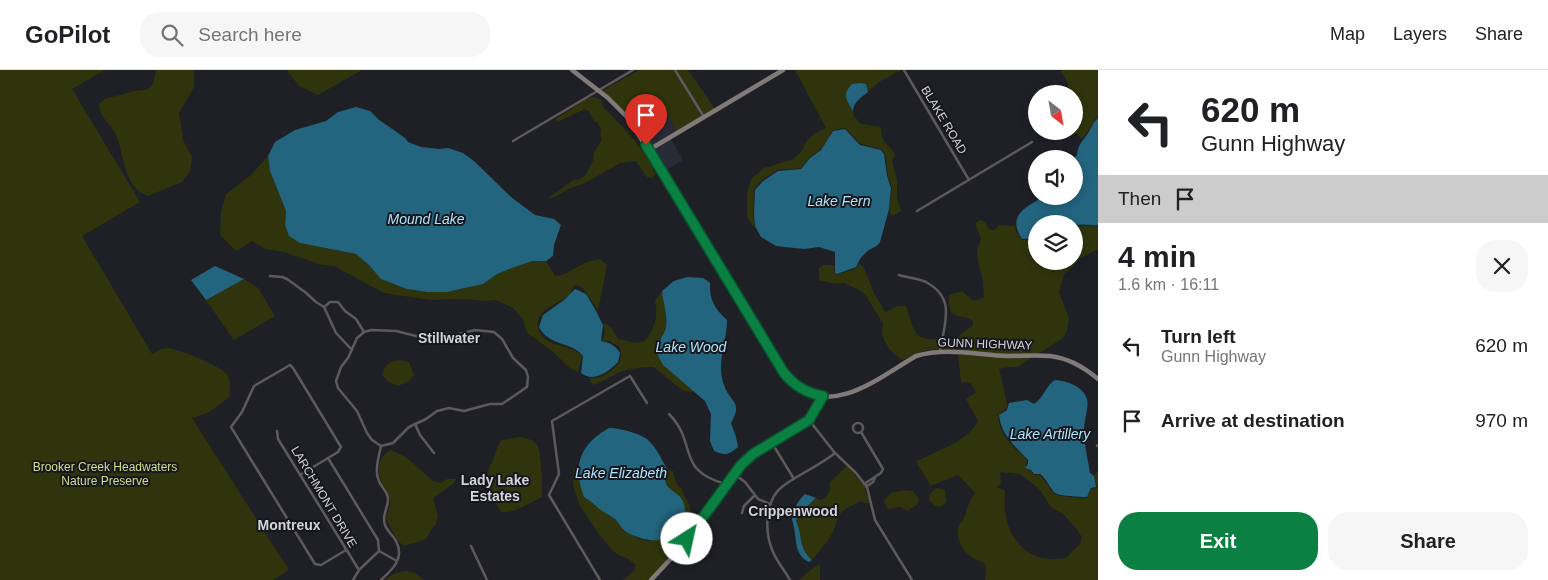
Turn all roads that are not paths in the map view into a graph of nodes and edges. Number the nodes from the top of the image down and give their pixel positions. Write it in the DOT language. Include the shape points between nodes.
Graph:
graph roads {
  1 [pos="572,70"];
  2 [pos="633,70"];
  3 [pos="675,70"];
  4 [pos="783,70"];
  5 [pos="904,70"];
  6 [pos="598,90"];
  7 [pos="704,117"];
  8 [pos="513,141"];
  9 [pos="1032,142"];
  10 [pos="648,151"];
  11 [pos="969,180"];
  12 [pos="917,211"];
  13 [pos="899,275"];
  14 [pos="270,276"];
  15 [pos="324,307"];
  16 [pos="364,332"];
  17 [pos="352,350"];
  18 [pos="940,352"];
  19 [pos="1098,379"];
  20 [pos="813,395"];
  21 [pos="823,396"];
  22 [pos="647,402"];
  23 [pos="818,408"];
  24 [pos="669,414"];
  25 [pos="809,420"];
  26 [pos="415,424"];
  27 [pos="277,432"];
  28 [pos="861,432"];
  29 [pos="772,443"];
  30 [pos="381,446"];
  31 [pos="434,453"];
  32 [pos="835,453"];
  33 [pos="328,458"];
  34 [pos="734,474"];
  35 [pos="300,475"];
  36 [pos="794,479"];
  37 [pos="726,484"];
  38 [pos="865,485"];
  39 [pos="754,496"];
  40 [pos="770,504"];
  41 [pos="742,513"];
  42 [pos="471,546"];
  43 [pos="346,550"];
  44 [pos="379,551"];
  45 [pos="398,561"];
  46 [pos="359,570"];
  47 [pos="353,580"];
  48 [pos="381,580"];
  49 [pos="487,580"];
  50 [pos="600,580"];
  51 [pos="650,580"];
  52 [pos="790,580"];
  53 [pos="912,580"];
  1 -- 6 [label="main road, GUNN HIGHWAY"];
  2 -- 6 [label="street"];
  3 -- 7 [label="street"];
  4 -- 7 [label="main road"];
  5 -- 11 [label="street, BLAKE ROAD"];
  6 -- 8 [label="street"];
  6 -- 10 [label="main road, GUNN HIGHWAY" via="618,108"];
  7 -- 10 [label="main road"];
  9 -- 11 [label="street"];
  10 -- 20 [label="main road, GUNN HIGHWAY" via="784,373 794,385"];
  11 -- 12 [label="street"];
  13 -- 18 [label="street" via="925,282 945,301"];
  14 -- 15 [label="street" via="287,279"];
  15 -- 16 [label="street" via="330,302 338,302"];
  15 -- 17 [label="street" via="336,333"];
  16 -- 17 [label="street"];
  16 -- 26 [label="street" via="396,331 420,337 455,336 481,330 494,332 526,370 527,387 502,404 464,411 442,409"];
  17 -- 30 [label="street" via="341,367 336,381 338,388 357,411 372,440"];
  18 -- 19 [label="main road, GUNN HIGHWAY" via="1051,356 1068,360"];
  18 -- 21 [label="main road, GUNN HIGHWAY" via="916,356 850,393"];
  20 -- 21 [label="main road, GUNN HIGHWAY"];
  20 -- 23 [label="main road"];
  21 -- 23 [label="main road"];
  22 -- 50 [label="street" via="630,376 552,421 559,474 550,495"];
  23 -- 25 [label="main road"];
  24 -- 37 [label="street" via="681,432 696,470"];
  25 -- 29 [label="main road"];
  25 -- 32 [label="street"];
  26 -- 30 [label="street" via="392,444"];
  26 -- 31 [label="street"];
  27 -- 35 [label="street, LARCHMONT DRIVE"];
  28 -- 38 [label="street" via="883,468"];
  29 -- 34 [label="main road" via="753,454"];
  29 -- 36 [label="street"];
  30 -- 45 [label="street" via="378,480 388,498 384,524 397,542"];
  32 -- 36 [label="street"];
  32 -- 38 [label="street"];
  33 -- 35 [label="street"];
  33 -- 43 [label="street" via="341,446 290,365 254,386 242,412 231,426 315,564 321,565"];
  33 -- 44 [label="street" via="378,540"];
  34 -- 37 [label="main road"];
  34 -- 39 [label="street" via="745,482"];
  35 -- 43 [label="street, LARCHMONT DRIVE"];
  36 -- 40 [label="street" via="778,490"];
  37 -- 51 [label="main road" via="678,551"];
  38 -- 53 [label="street" via="875,520"];
  39 -- 40 [label="street"];
  39 -- 41 [label="street"];
  40 -- 52 [label="street" via="770,544"];
  42 -- 49 [label="street"];
  43 -- 46 [label="street, LARCHMONT DRIVE"];
  44 -- 45 [label="street"];
  44 -- 46 [label="street"];
  45 -- 48 [label="street"];
  46 -- 47 [label="street"];
}
